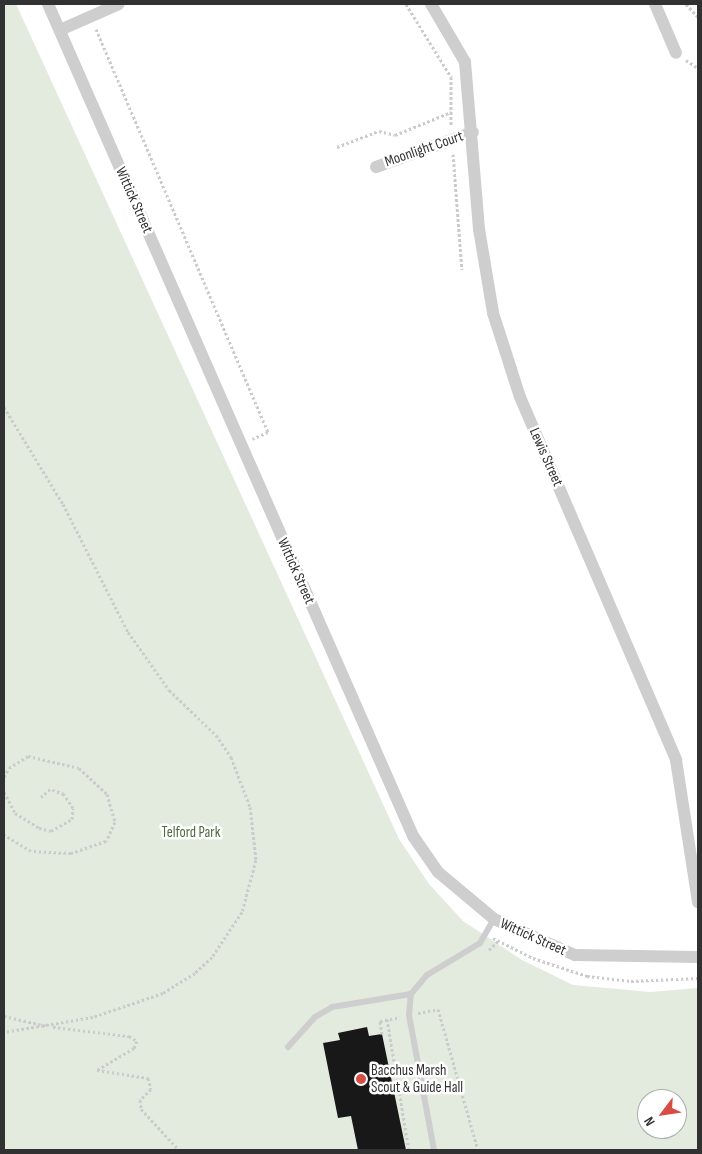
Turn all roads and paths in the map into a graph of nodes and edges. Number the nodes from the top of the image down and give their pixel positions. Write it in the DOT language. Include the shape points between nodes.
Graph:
graph roads {
  1 [pos="48,4"];
  2 [pos="119,4"];
  3 [pos="431,4"];
  4 [pos="655,4"];
  5 [pos="686,4"];
  6 [pos="90,16"];
  7 [pos="698,17"];
  8 [pos="60,30"];
  9 [pos="676,52"];
  10 [pos="452,112"];
  11 [pos="473,132"];
  12 [pos="337,147"];
  13 [pos="376,166"];
  14 [pos="4,407"];
  15 [pos="241,444"];
  16 [pos="4,776"];
  17 [pos="4,792"];
  18 [pos="41,797"];
  19 [pos="4,835"];
  20 [pos="698,902"];
  21 [pos="494,919"];
  22 [pos="698,957"];
  23 [pos="411,994"];
  24 [pos="409,1014"];
  25 [pos="4,1016"];
  26 [pos="387,1020"];
  27 [pos="49,1027"];
  28 [pos="4,1032"];
  29 [pos="382,1034"];
  30 [pos="288,1047"];
  31 [pos="179,1150"];
  32 [pos="409,1150"];
  33 [pos="434,1150"];
  34 [pos="478,1150"];
  1 -- 8 [label="street, Wittick Street"];
  2 -- 6 [label="street"];
  3 -- 11 [label="street, Lewis Street" via="465,62"];
  4 -- 9 [label="street"];
  5 -- 7 [label="path"];
  6 -- 8 [label="street"];
  6 -- 15 [label="path" via="268,432"];
  8 -- 15 [label="street, Wittick Street"];
  10 -- 12 [label="path" via="395,135 379,131"];
  11 -- 13 [label="street, Moonlight Court"];
  11 -- 20 [label="street, Lewis Street" via="479,229 493,312 520,398 676,760 691,832"];
  14 -- 27 [label="path" via="63,504 128,632 169,690 216,735 240,774 254,834 256,860 242,912 212,957 164,993"];
  15 -- 21 [label="street, Wittick Street" via="412,836 438,872"];
  16 -- 19 [label="path" via="9,768 28,756 79,768 107,794 114,822 106,840 71,853 31,851"];
  17 -- 18 [label="path" via="15,812 39,828 51,831 72,819 73,808 64,794 50,789"];
  21 -- 22 [label="street, Wittick Street" via="575,956"];
  21 -- 23 [label="lane" via="480,943 427,975"];
  23 -- 24 [label="lane"];
  23 -- 30 [label="lane" via="332,1007 315,1017"];
  24 -- 26 [label="path"];
  24 -- 33 [label="lane"];
  24 -- 34 [label="path" via="438,1009"];
  25 -- 27 [label="path"];
  26 -- 29 [label="path" via="380,1021"];
  26 -- 32 [label="path"];
  27 -- 28 [label="path"];
  27 -- 31 [label="path" via="134,1038 134,1048 97,1070 148,1078 151,1089 140,1100 141,1108"];
}
